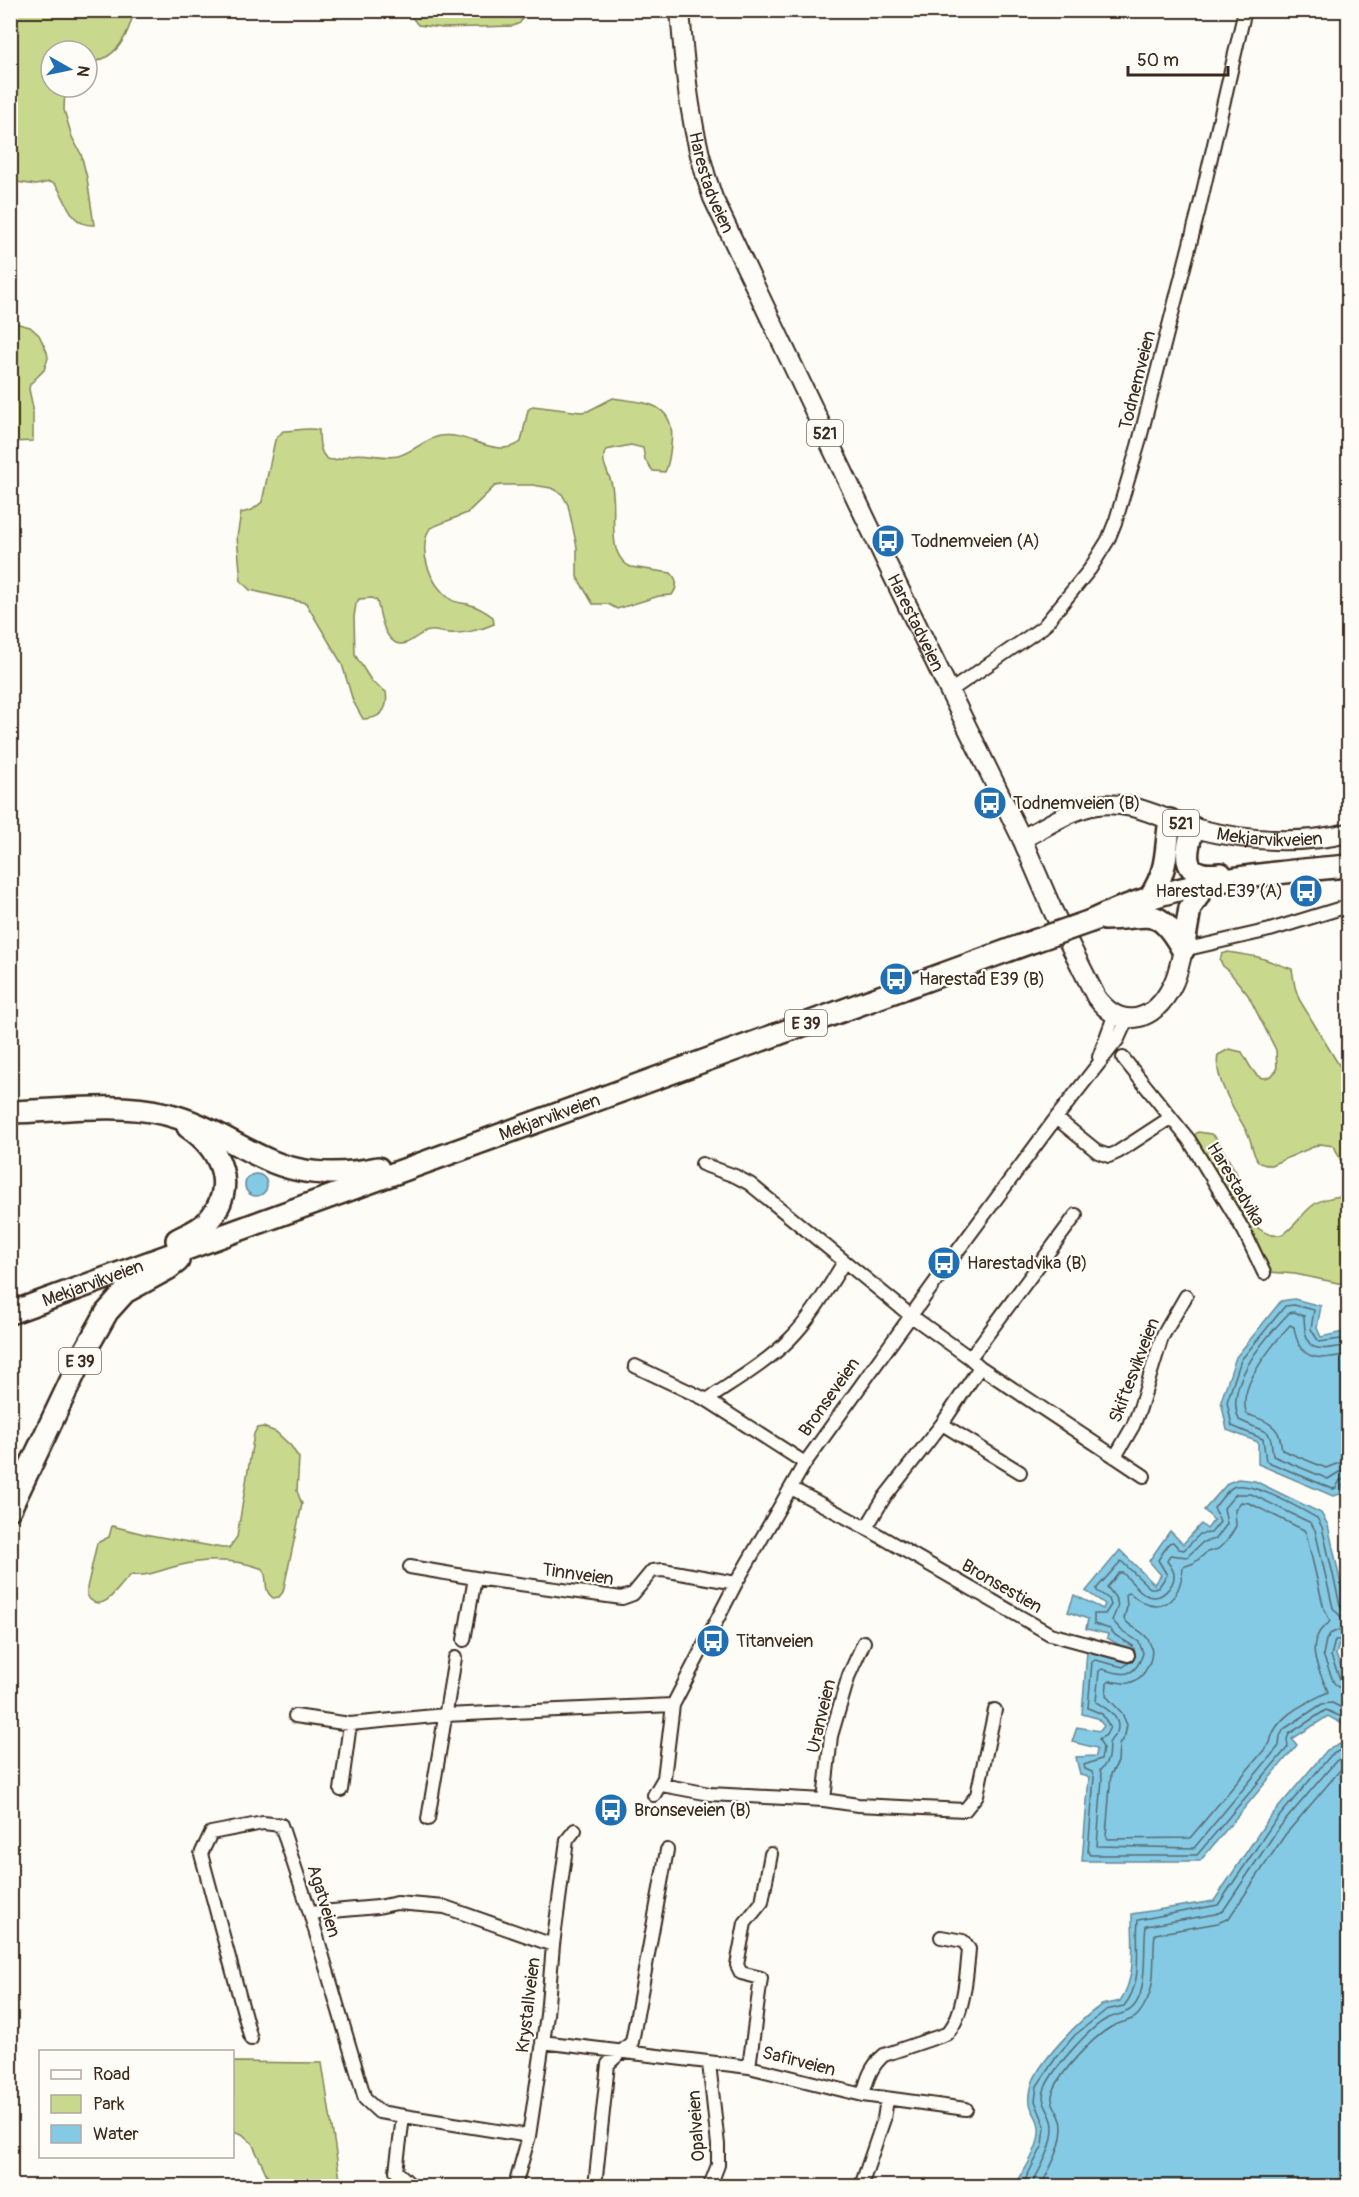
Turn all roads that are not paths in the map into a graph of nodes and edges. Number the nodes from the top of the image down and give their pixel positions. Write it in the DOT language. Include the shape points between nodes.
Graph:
graph roads {
  1 [pos="680,10"];
  2 [pos="1245,10"];
  3 [pos="950,691"];
  4 [pos="1170,820"];
  5 [pos="1194,828"];
  6 [pos="1348,833"];
  7 [pos="1022,839"];
  8 [pos="1348,866"];
  9 [pos="1243,877"];
  10 [pos="1348,878"];
  11 [pos="1195,891"];
  12 [pos="1150,897"];
  13 [pos="1348,906"];
  14 [pos="1098,920"];
  15 [pos="1184,951"];
  16 [pos="1121,1017"];
  17 [pos="1123,1058"];
  18 [pos="10,1112"];
  19 [pos="167,1114"];
  20 [pos="1056,1118"];
  21 [pos="1170,1118"];
  22 [pos="432,1159"];
  23 [pos="702,1164"];
  24 [pos="1076,1215"];
  25 [pos="191,1246"];
  26 [pos="151,1261"];
  27 [pos="844,1262"];
  28 [pos="1264,1273"];
  29 [pos="1186,1296"];
  30 [pos="10,1313"];
  31 [pos="910,1315"];
  32 [pos="970,1358"];
  33 [pos="635,1366"];
  34 [pos="980,1367"];
  35 [pos="707,1400"];
  36 [pos="942,1424"];
  37 [pos="1115,1457"];
  38 [pos="805,1463"];
  39 [pos="1020,1472"];
  40 [pos="1144,1476"];
  41 [pos="791,1488"];
  42 [pos="10,1509"];
  43 [pos="866,1528"];
  44 [pos="410,1566"];
  45 [pos="475,1578"];
  46 [pos="736,1583"];
  47 [pos="464,1640"];
  48 [pos="864,1642"];
  49 [pos="1128,1655"];
  50 [pos="455,1658"];
  51 [pos="673,1705"];
  52 [pos="995,1710"];
  53 [pos="445,1715"];
  54 [pos="295,1716"];
  55 [pos="350,1724"];
  56 [pos="341,1790"];
  57 [pos="824,1800"];
  58 [pos="428,1819"];
  59 [pos="575,1830"];
  60 [pos="667,1850"];
  61 [pos="771,1854"];
  62 [pos="310,1913"];
  63 [pos="941,1937"];
  64 [pos="553,1945"];
  65 [pos="251,2039"];
  66 [pos="542,2042"];
  67 [pos="622,2051"];
  68 [pos="709,2062"];
  69 [pos="749,2067"];
  70 [pos="863,2095"];
  71 [pos="887,2099"];
  72 [pos="966,2109"];
  73 [pos="403,2117"];
  74 [pos="529,2136"];
  75 [pos="412,2187"];
  76 [pos="515,2187"];
  77 [pos="595,2187"];
  78 [pos="710,2187"];
  79 [pos="861,2187"];
  1 -- 3 [label="main road, Harestadveien / 521" via="690,114 713,198"];
  2 -- 3 [label="street, Todnemveien" via="1138,446 1108,540 1043,627"];
  3 -- 7 [label="main road, Harestadveien / 521"];
  4 -- 5 [label="main road, Mekjarvikveien / 521"];
  4 -- 7 [label="main road, Mekjarvikveien / 521" via="1142,808 1095,805"];
  4 -- 12 [label="highway" via="1165,866"];
  5 -- 6 [label="main road, Mekjarvikveien / 521" via="1279,841"];
  5 -- 9 [label="highway, E 39" via="1187,858 1194,871"];
  7 -- 16 [label="main road, Harestadveien / 521" via="1096,997"];
  8 -- 9 [label="highway, E 39"];
  9 -- 11 [label="highway, E 39"];
  10 -- 11 [label="highway, E 39"];
  11 -- 12 [label="highway, Mekjarvikveien / E 39"];
  11 -- 14 [label="highway, Mekjarvikveien / E 39"];
  11 -- 15 [label="highway"];
  12 -- 14 [label="highway, Mekjarvikveien / E 39" via="1124,905"];
  13 -- 15 [label="street"];
  14 -- 15 [label="highway, E 39" via="1154,916 1170,928"];
  14 -- 22 [label="highway, Mekjarvikveien / E 39, bridge"];
  15 -- 16 [label="main road" via="1174,983 1163,1001 1143,1017"];
  16 -- 20 [label="street, Bronseveien" via="1095,1066"];
  17 -- 21 [label="street, Harestadvika"];
  18 -- 19 [label="highway, E 39" via="139,1109"];
  19 -- 22 [label="highway, E 39" via="200,1124 281,1165 315,1173 352,1173"];
  19 -- 26 [label="highway, E 39" via="214,1150 220,1160 224,1186 208,1222"];
  20 -- 21 [label="street" via="1098,1152 1109,1156"];
  20 -- 31 [label="street, Bronseveien"];
  21 -- 28 [label="street, Harestadvika" via="1189,1140 1244,1231"];
  22 -- 25 [label="highway, Mekjarvikveien / E 39"];
  23 -- 27 [label="street" via="750,1184"];
  24 -- 32 [label="street"];
  25 -- 26 [label="highway, Mekjarvikveien / E 39"];
  25 -- 42 [label="highway, E 39" via="169,1268 125,1292 107,1312"];
  26 -- 30 [label="highway, Mekjarvikveien / E 39"];
  27 -- 31 [label="street"];
  27 -- 35 [label="street" via="791,1338"];
  29 -- 37 [label="street, Skiftesvikveien" via="1162,1337 1133,1426"];
  31 -- 32 [label="street"];
  31 -- 38 [label="street, Bronseveien"];
  32 -- 34 [label="street"];
  33 -- 35 [label="street"];
  34 -- 36 [label="street"];
  34 -- 37 [label="street"];
  35 -- 38 [label="street"];
  36 -- 39 [label="street"];
  36 -- 43 [label="street" via="884,1498"];
  37 -- 40 [label="street"];
  38 -- 41 [label="street, Bronseveien"];
  41 -- 43 [label="street, Bronsestien"];
  41 -- 46 [label="street, Bronseveien"];
  43 -- 49 [label="street, Bronsestien" via="1050,1635"];
  44 -- 45 [label="street, Tinnveien"];
  45 -- 46 [label="street, Tinnveien" via="622,1598 633,1594 652,1571"];
  45 -- 47 [label="street"];
  46 -- 51 [label="street, Bronseveien"];
  48 -- 57 [label="street, Uranveien" via="849,1675 831,1736"];
  50 -- 53 [label="street"];
  51 -- 53 [label="street"];
  51 -- 57 [label="street, Bronseveien" via="658,1790"];
  52 -- 57 [label="street, Bronseveien" via="977,1795 965,1810"];
  53 -- 55 [label="street"];
  53 -- 58 [label="street"];
  54 -- 55 [label="street"];
  55 -- 56 [label="street"];
  59 -- 64 [label="street, Krystallveien" via="567,1840"];
  60 -- 67 [label="street" via="632,2042"];
  61 -- 69 [label="street" via="762,1902 745,1923 737,1965 741,1973 761,1978"];
  62 -- 64 [label="street" via="397,1902 445,1907"];
  62 -- 65 [label="street, Agatveien" via="281,1825 263,1823 212,1833 201,1854"];
  62 -- 73 [label="street, Agatveien" via="365,2099 379,2112"];
  63 -- 70 [label="street" via="963,1941 969,1948 966,1981 952,2028 876,2061"];
  64 -- 66 [label="street, Krystallveien"];
  66 -- 67 [label="street, Safirveien"];
  66 -- 74 [label="street, Krystallveien"];
  67 -- 68 [label="street, Safirveien"];
  67 -- 77 [label="street" via="608,2064"];
  68 -- 69 [label="street, Safirveien"];
  68 -- 78 [label="street, Opalveien" via="718,2145 718,2165"];
  69 -- 70 [label="street, Safirveien"];
  70 -- 71 [label="street, Safirveien"];
  71 -- 72 [label="street, Safirveien"];
  71 -- 79 [label="street"];
  73 -- 74 [label="street, Agatveien"];
  73 -- 75 [label="street" via="396,2171"];
  74 -- 76 [label="street, Krystallveien"];
}
